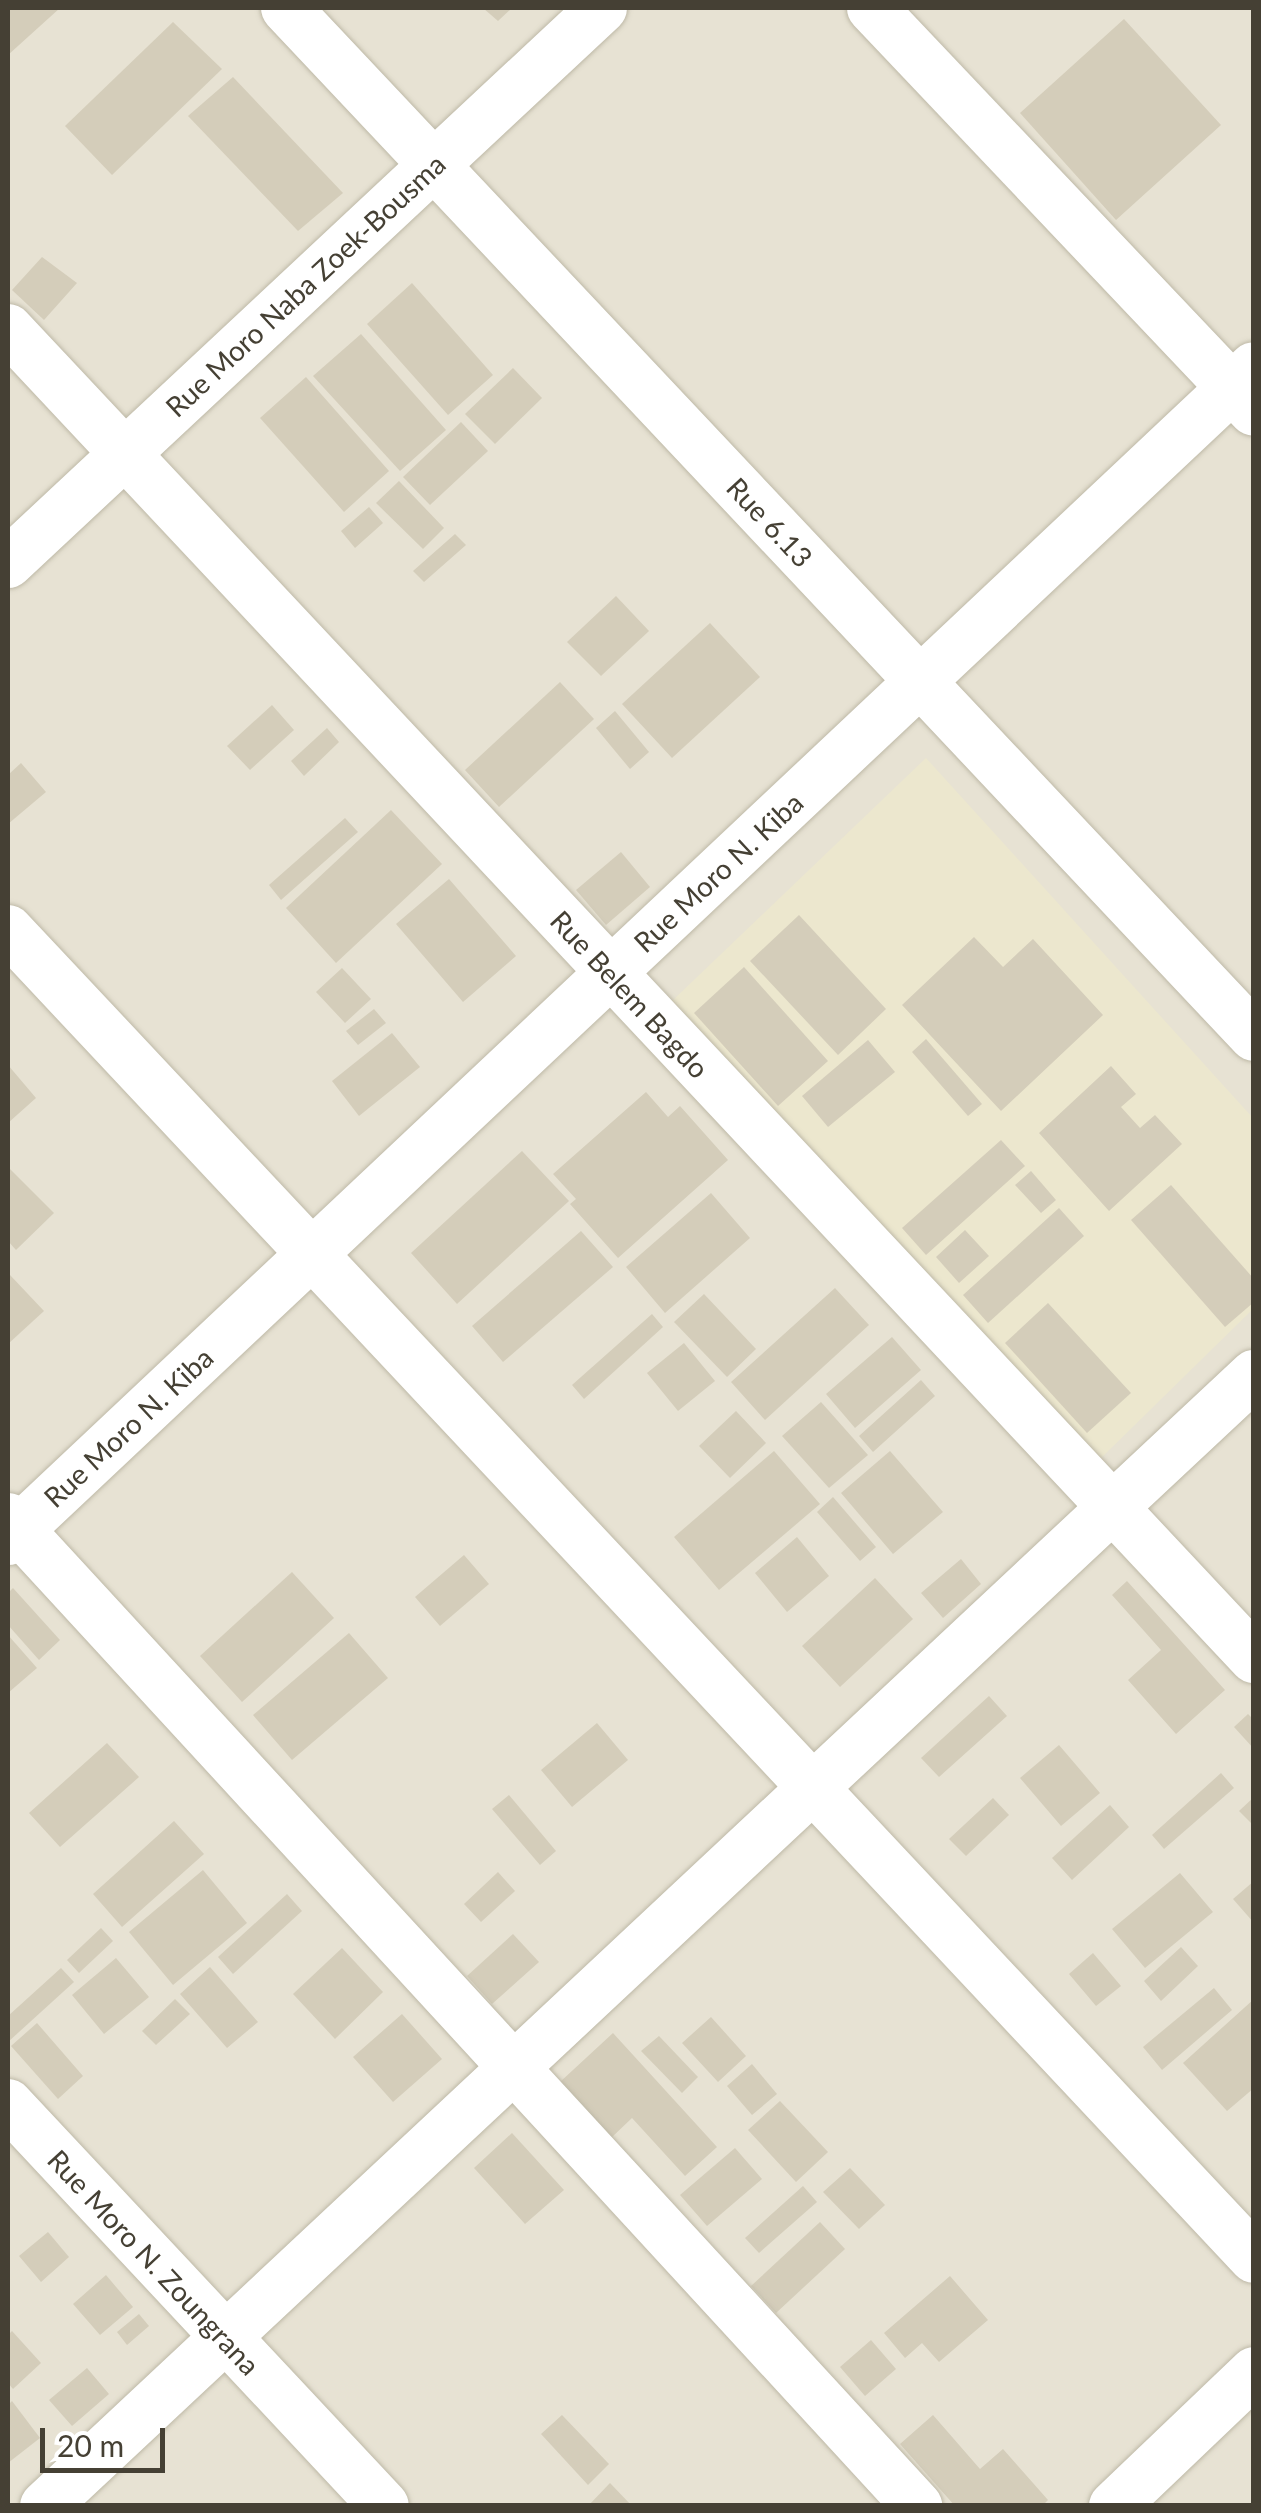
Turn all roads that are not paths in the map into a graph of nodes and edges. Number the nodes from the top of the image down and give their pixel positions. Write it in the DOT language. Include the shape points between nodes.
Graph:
graph roads {
  1 [pos="286,8"];
  2 [pos="602,8"];
  3 [pos="872,8"];
  4 [pos="434,165"];
  5 [pos="8,329"];
  6 [pos="1246,388"];
  7 [pos="124,454"];
  8 [pos="8,564"];
  9 [pos="920,681"];
  10 [pos="8,930"];
  11 [pos="611,973"];
  12 [pos="1254,1036"];
  13 [pos="312,1254"];
  14 [pos="1254,1375"];
  15 [pos="1112,1507"];
  16 [pos="11,1529"];
  17 [pos="1254,1658"];
  18 [pos="813,1788"];
  19 [pos="512,2066"];
  20 [pos="8,2104"];
  21 [pos="1254,2258"];
  22 [pos="224,2339"];
  23 [pos="1254,2372"];
  24 [pos="45,2506"];
  25 [pos="384,2506"];
  26 [pos="917,2506"];
  27 [pos="1114,2506"];
  1 -- 4 [label="street, Rue 6.13"];
  2 -- 4 [label="street, Rue Moro Naba Zoek-Bousma"];
  3 -- 6 [label="street"];
  4 -- 7 [label="street, Rue Moro Naba Zoek-Bousma"];
  4 -- 9 [label="street, Rue 6.13"];
  5 -- 7 [label="street, Rue Belem Bagdo"];
  6 -- 9 [label="street, Rue Moro N. Kiba"];
  7 -- 8 [label="street, Rue Moro Naba Zoek-Bousma"];
  7 -- 11 [label="street, Rue Belem Bagdo"];
  9 -- 11 [label="street, Rue Moro N. Kiba"];
  9 -- 12 [label="street, Rue 6.13"];
  10 -- 13 [label="street"];
  11 -- 13 [label="street, Rue Moro N. Kiba"];
  11 -- 15 [label="street, Rue Belem Bagdo"];
  13 -- 16 [label="street, Rue Moro N. Kiba"];
  13 -- 18 [label="street"];
  14 -- 15 [label="street"];
  15 -- 17 [label="street, Rue Belem Bagdo"];
  15 -- 18 [label="street"];
  16 -- 19 [label="street"];
  18 -- 19 [label="street"];
  18 -- 21 [label="street"];
  19 -- 22 [label="street"];
  19 -- 26 [label="street"];
  20 -- 22 [label="street, Rue Moro N. Zoungrana"];
  22 -- 24 [label="street"];
  22 -- 25 [label="street, Rue Moro N. Zoungrana"];
  23 -- 27 [label="street"];
}
